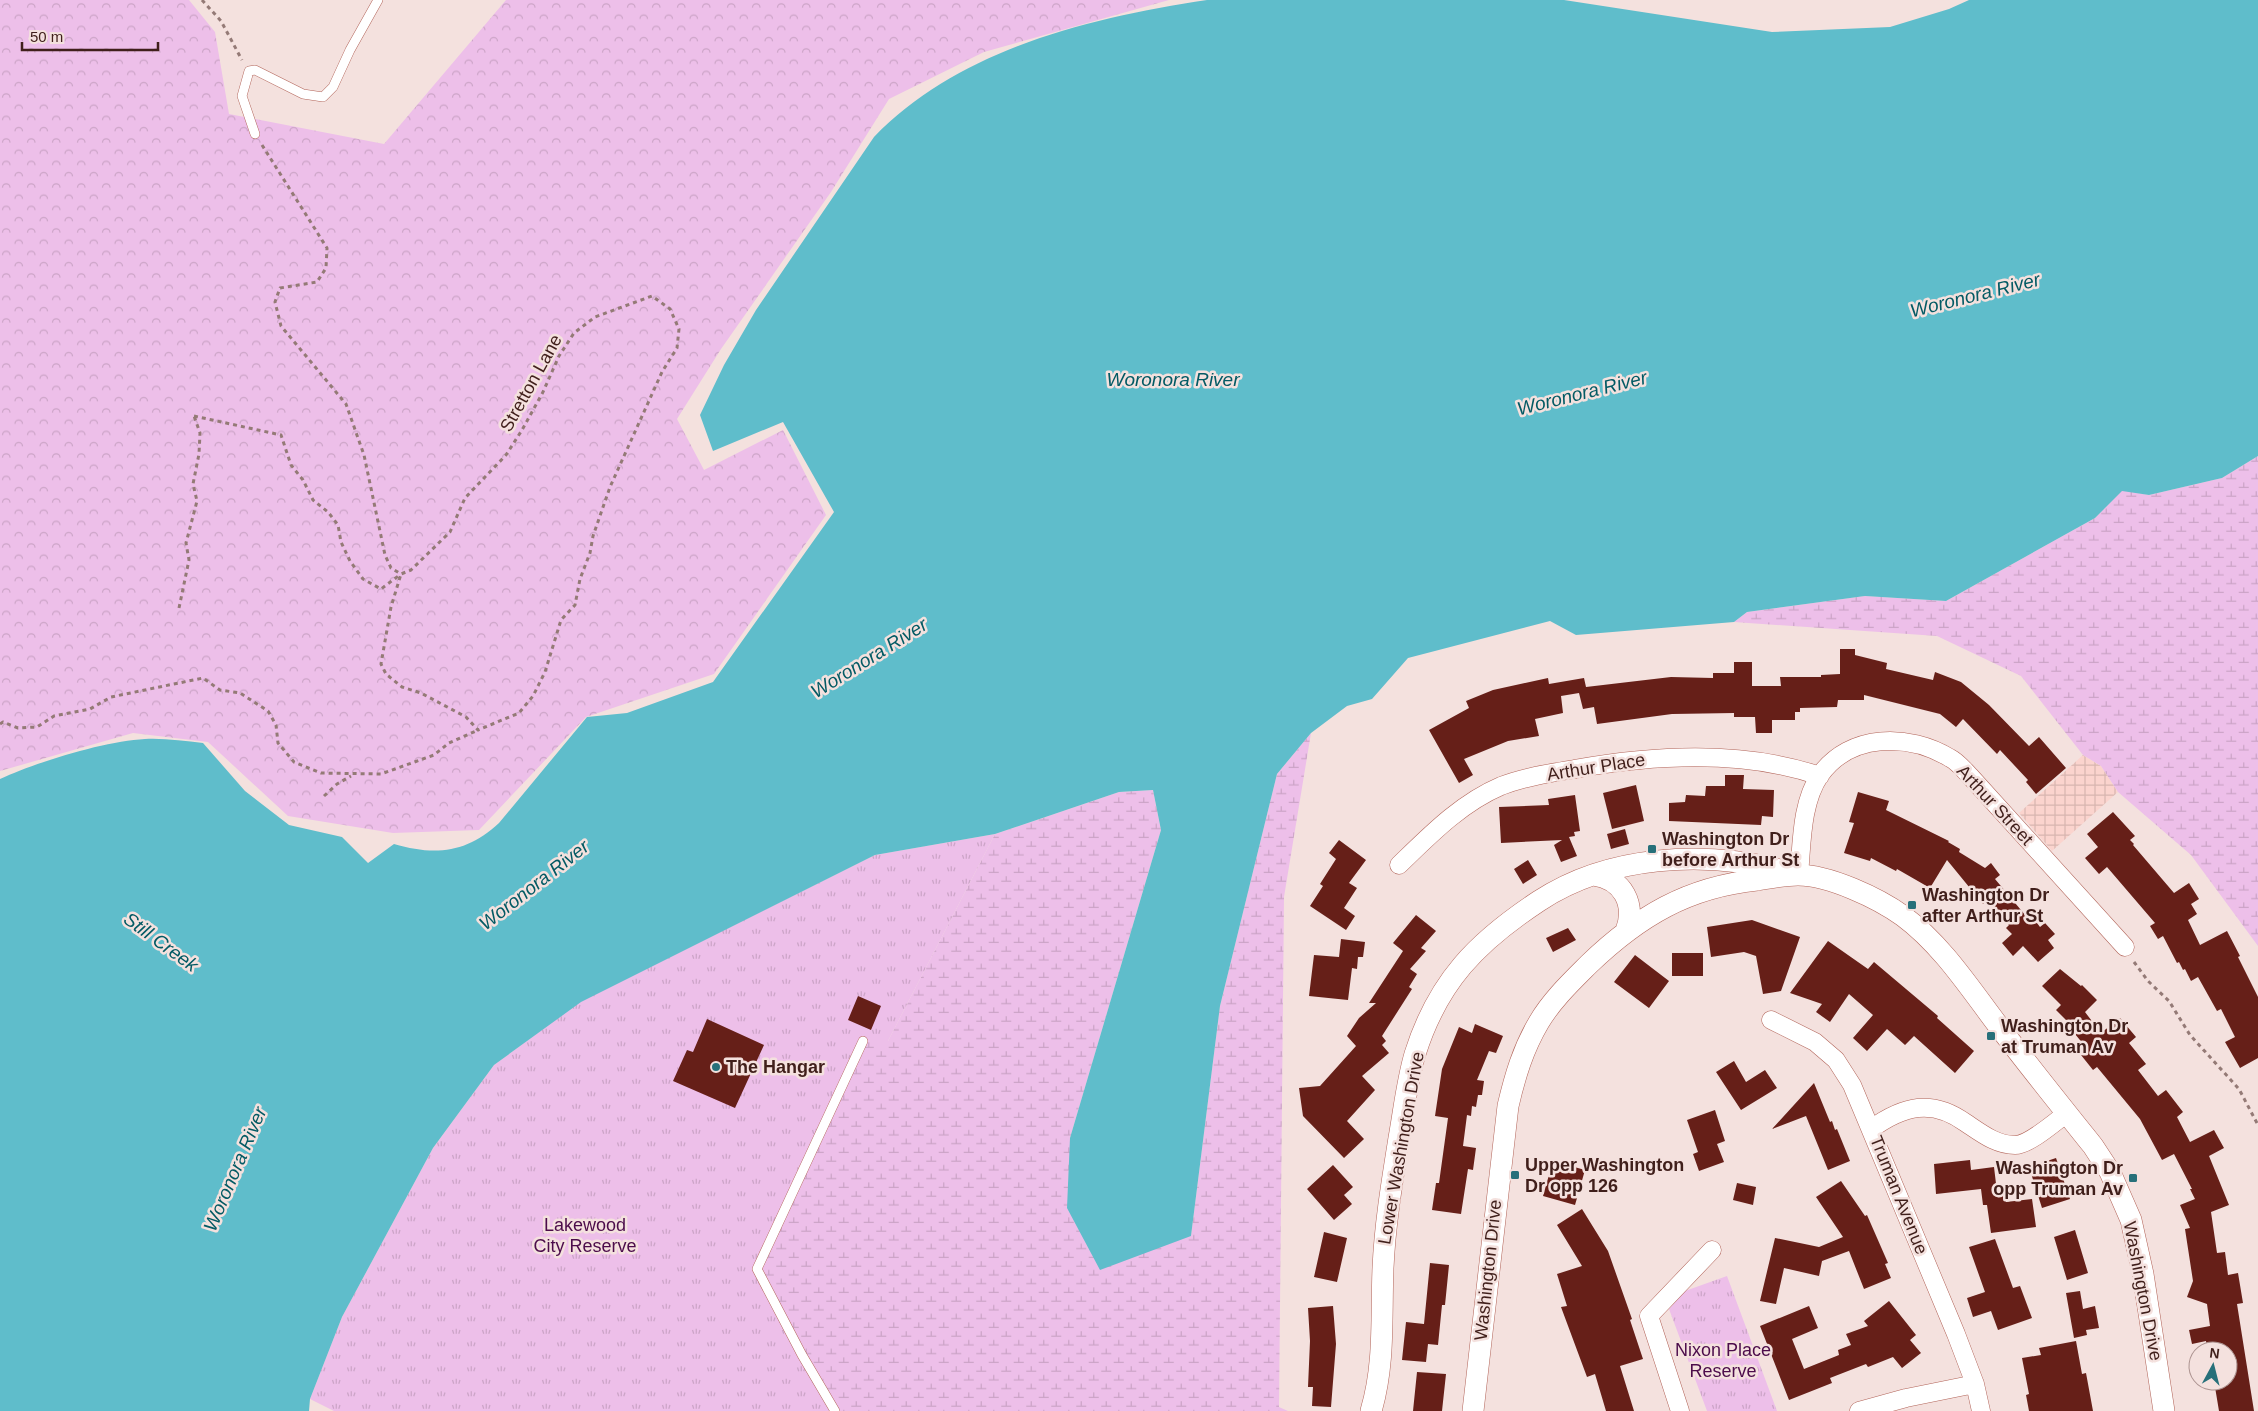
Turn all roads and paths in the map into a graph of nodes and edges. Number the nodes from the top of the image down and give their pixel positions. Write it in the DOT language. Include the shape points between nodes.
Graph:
graph roads {
  1 [pos="202,0"];
  2 [pos="378,0"];
  3 [pos="249,71"];
  4 [pos="255,134"];
  5 [pos="401,574"];
  6 [pos="179,608"];
  7 [pos="0,724"];
  8 [pos="478,730"];
  9 [pos="352,775"];
  10 [pos="1820,776"];
  11 [pos="324,796"];
  12 [pos="1398,865"];
  13 [pos="1594,875"];
  14 [pos="1799,875"];
  15 [pos="1626,931"];
  16 [pos="2125,947"];
  17 [pos="1771,1020"];
  18 [pos="863,1041"];
  19 [pos="2066,1113"];
  20 [pos="2258,1125"];
  21 [pos="1871,1129"];
  22 [pos="1712,1250"];
  23 [pos="1975,1384"];
  24 [pos="835,1411"];
  25 [pos="1371,1411"];
  26 [pos="1473,1411"];
  27 [pos="1680,1411"];
  28 [pos="1859,1411"];
  29 [pos="1981,1411"];
  30 [pos="2164,1411"];
  1 -- 3 [label="path" via="221,21"];
  2 -- 3 [label="lane" via="333,86 323,96 303,94 255,70"];
  3 -- 4 [label="lane" via="242,96"];
  4 -- 5 [label="path" via="327,248 326,268 316,282 280,288 275,302 281,326 346,404 364,455 385,555 391,568"];
  5 -- 6 [label="path" via="380,588 363,579 341,542 338,525 314,500 291,465 281,434 194,416 200,433 193,484 197,501 186,543 189,560"];
  5 -- 8 [label="path" via="381,664 386,674 402,686 466,717"];
  5 -- 8 [label="path, Stretton Lane" via="411,570 450,532 465,498 506,454 543,392 558,356 574,333 595,317 652,296 670,309 679,329 677,348 662,372 613,480 592,536 575,605 561,620 545,672 533,696 519,713"];
  7 -- 9 [label="path" via="3,722 18,728 37,727 54,716 90,709 111,697 203,678 220,690 240,693 268,711 276,724 278,743 294,762 321,773"];
  8 -- 9 [label="path" via="434,754 381,774"];
  9 -- 11 [label="path"];
  10 -- 12 [label="street, Arthur Place" via="1768,762 1653,758 1558,771 1517,781 1479,797 1441,824"];
  10 -- 14 [label="street, Arthur Street" via="1804,819"];
  10 -- 16 [label="street, Arthur Street" via="1844,752 1873,742 1915,743 1952,759"];
  13 -- 14 [label="street, Lower Washington Drive" via="1640,863 1693,860 1739,861"];
  13 -- 15 [label="street" via="1612,881 1625,894 1630,912"];
  13 -- 25 [label="street, Lower Washington Drive" via="1551,893 1482,942 1444,990 1426,1022 1408,1087 1389,1202 1384,1250 1383,1349"];
  14 -- 15 [label="street, Washington Drive" via="1735,882 1706,889 1679,899"];
  14 -- 19 [label="street, Washington Drive" via="1855,890 1903,916 1924,934"];
  15 -- 26 [label="street, Washington Drive" via="1557,997 1540,1020 1516,1073 1500,1163"];
  16 -- 20 [label="path" via="2148,981 2170,1001 2190,1035 2239,1089"];
  17 -- 21 [label="street" via="1815,1042 1836,1060 1852,1085"];
  18 -- 24 [label="lane" via="758,1269"];
  19 -- 21 [label="street, Truman Avenue" via="2035,1136 2015,1145 1988,1138 1950,1114 1924,1108 1898,1111"];
  19 -- 30 [label="street, Washington Drive" via="2110,1172 2131,1220 2143,1274"];
  21 -- 23 [label="street, Truman Avenue"];
  22 -- 27 [label="street" via="1649,1316"];
  23 -- 28 [label="street"];
  23 -- 29 [label="street, Truman Avenue"];
}
